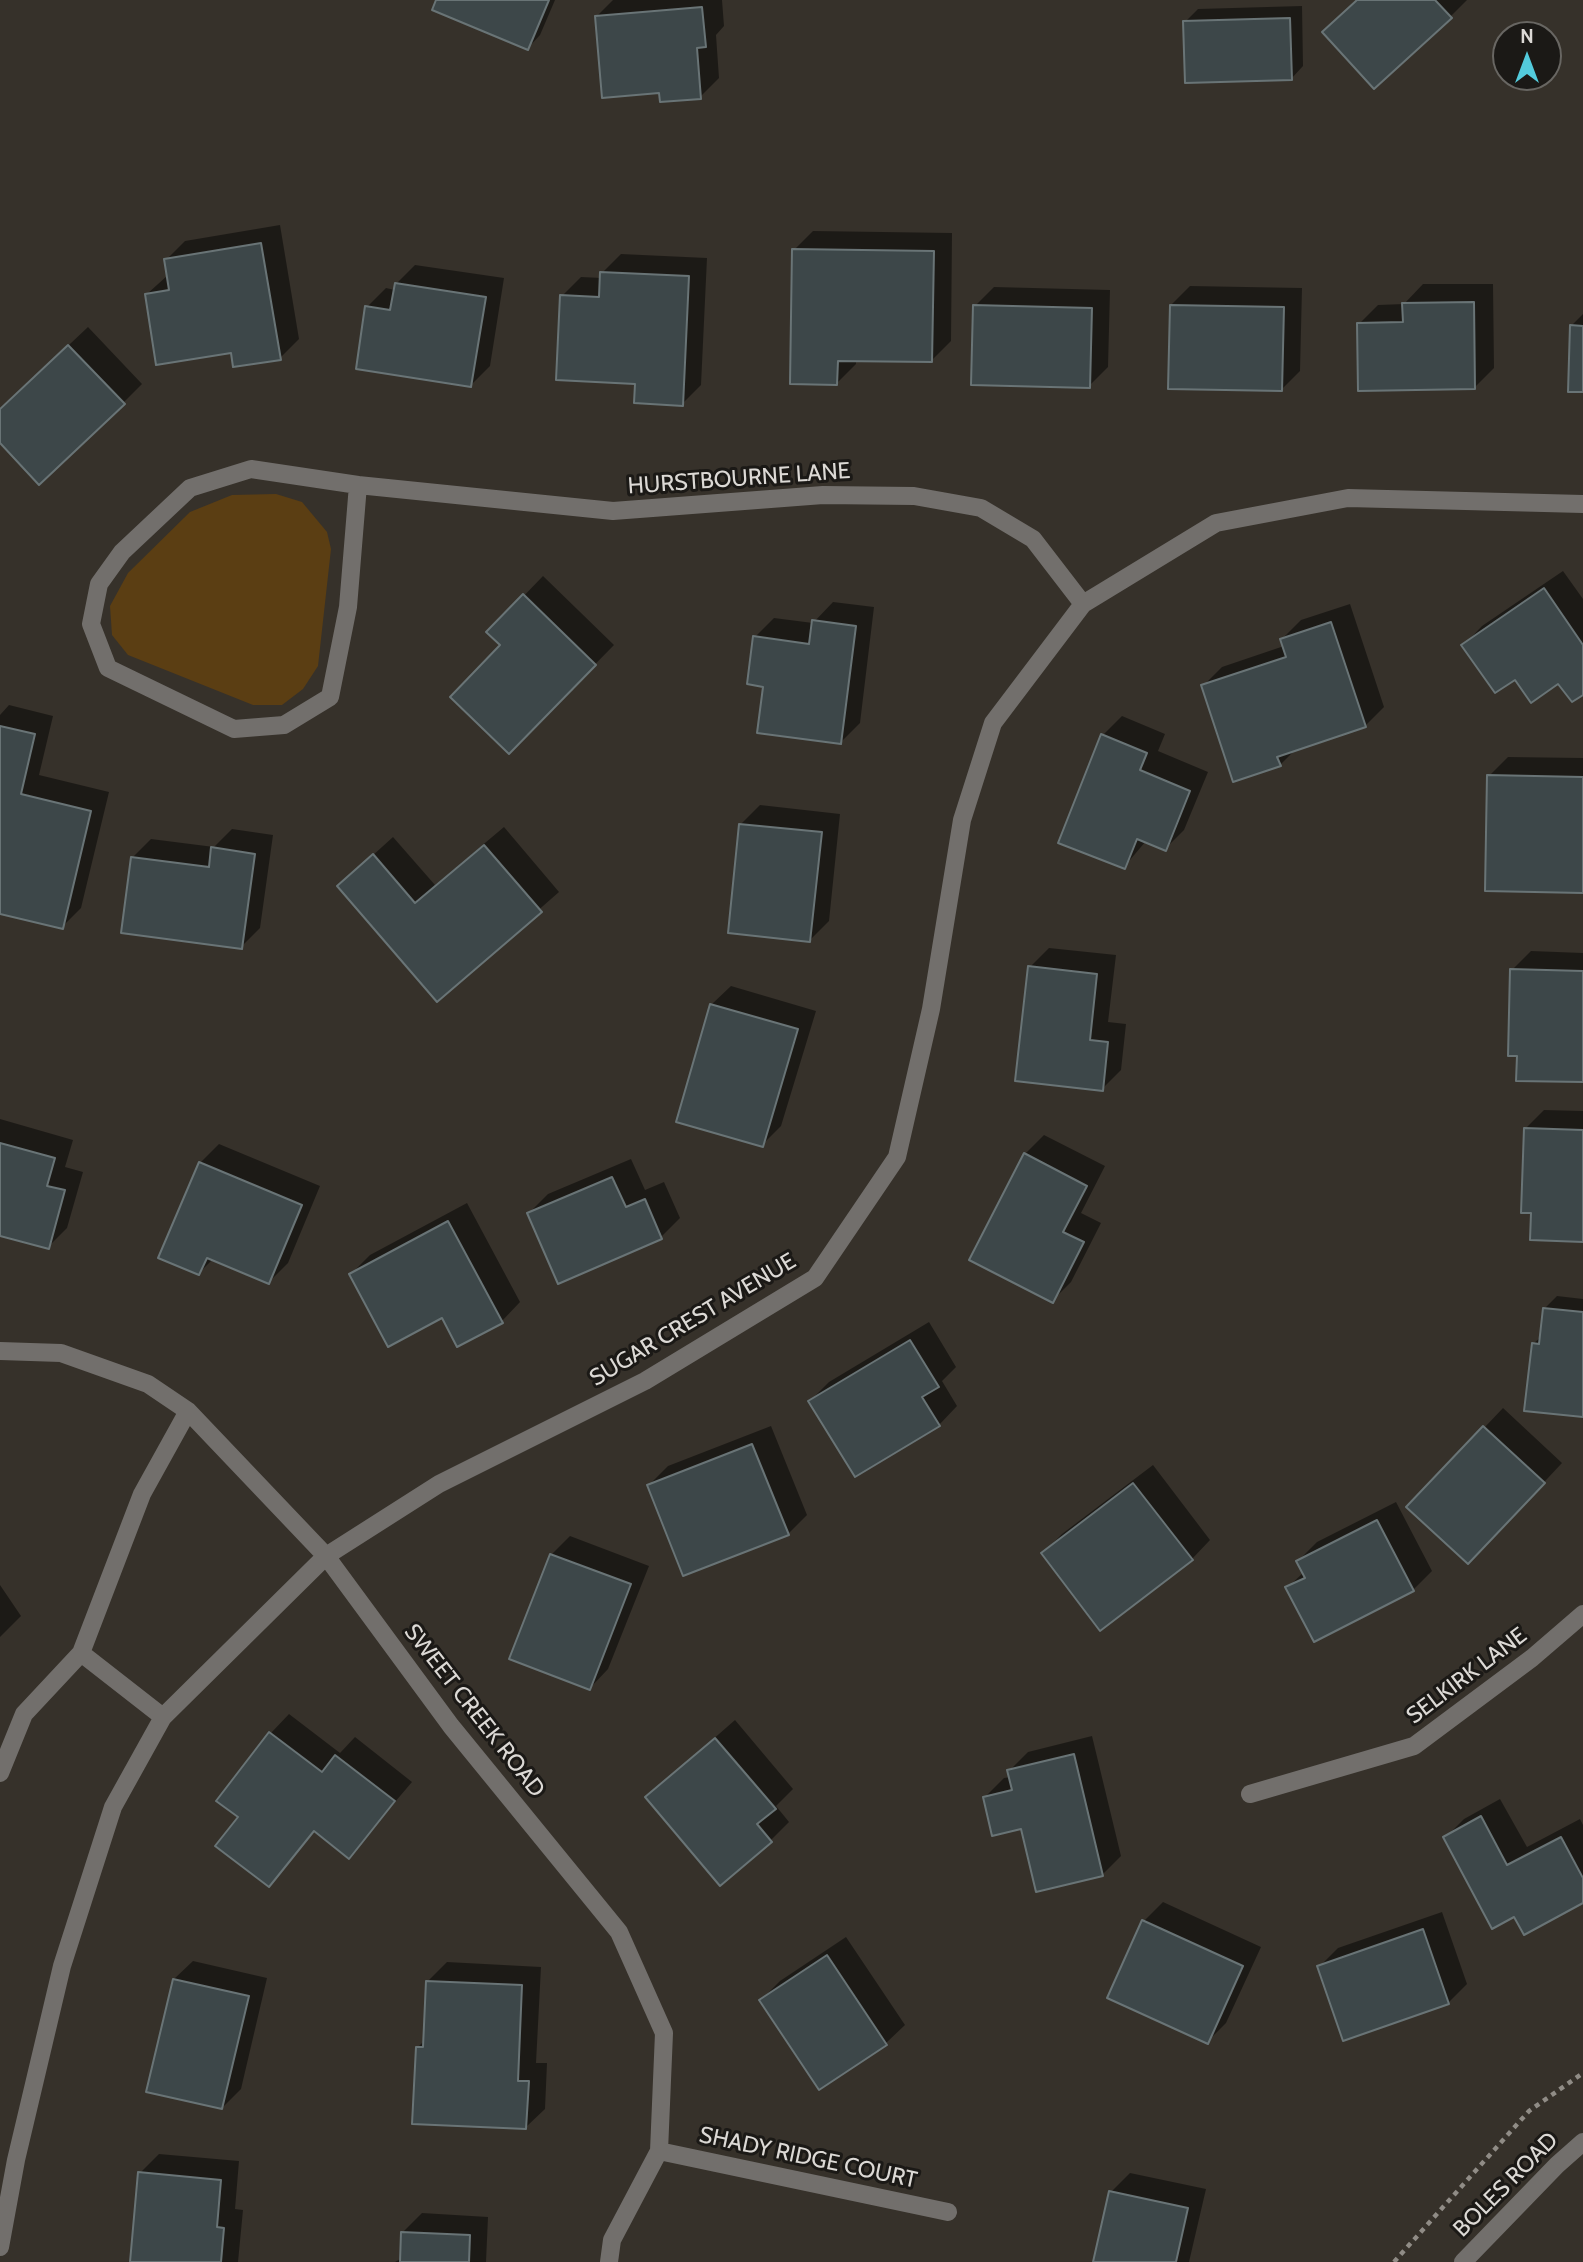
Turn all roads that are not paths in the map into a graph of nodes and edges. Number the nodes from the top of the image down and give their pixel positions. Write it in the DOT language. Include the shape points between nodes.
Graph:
graph roads {
  1 [pos="358,485"];
  2 [pos="1583,503"];
  3 [pos="1083,604"];
  4 [pos="0,1351"];
  5 [pos="188,1411"];
  6 [pos="326,1556"];
  7 [pos="1583,1615"];
  8 [pos="81,1653"];
  9 [pos="163,1717"];
  10 [pos="0,1773"];
  11 [pos="1250,1794"];
  12 [pos="1583,2142"];
  13 [pos="659,2151"];
  14 [pos="948,2213"];
  15 [pos="0,2247"];
  16 [pos="609,2262"];
  17 [pos="1463,2262"];
  1 -- 1 [label="street, HURSTBOURNE LANE" via="251,469 190,488 122,552 99,584 90,624 108,668 234,729 284,725 330,697 348,607"];
  1 -- 3 [label="street, HURSTBOURNE LANE" via="613,511 823,495 914,496 981,508 1033,539"];
  2 -- 3 [label="street, SUGAR CREST AVENUE" via="1348,498 1216,523"];
  3 -- 6 [label="street, SUGAR CREST AVENUE" via="993,723 962,820 931,1009 897,1157 815,1278 645,1381 439,1484"];
  4 -- 5 [label="street, SWEET CREEK ROAD" via="61,1353 148,1384"];
  5 -- 6 [label="street, SWEET CREEK ROAD"];
  5 -- 8 [label="street" via="142,1494"];
  6 -- 9 [label="street, SUGAR CREST AVENUE"];
  6 -- 13 [label="street, SWEET CREEK ROAD" via="451,1726 619,1932 664,2033"];
  7 -- 11 [label="street, SELKIRK LANE" via="1414,1746"];
  8 -- 9 [label="street"];
  8 -- 10 [label="street" via="24,1714"];
  9 -- 15 [label="street, SUGAR CREST AVENUE" via="113,1807 62,1966"];
  12 -- 17 [label="street, BOLES ROAD"];
  13 -- 14 [label="street, SHADY RIDGE COURT"];
  13 -- 16 [label="street, SWEET CREEK ROAD" via="612,2240"];
}
